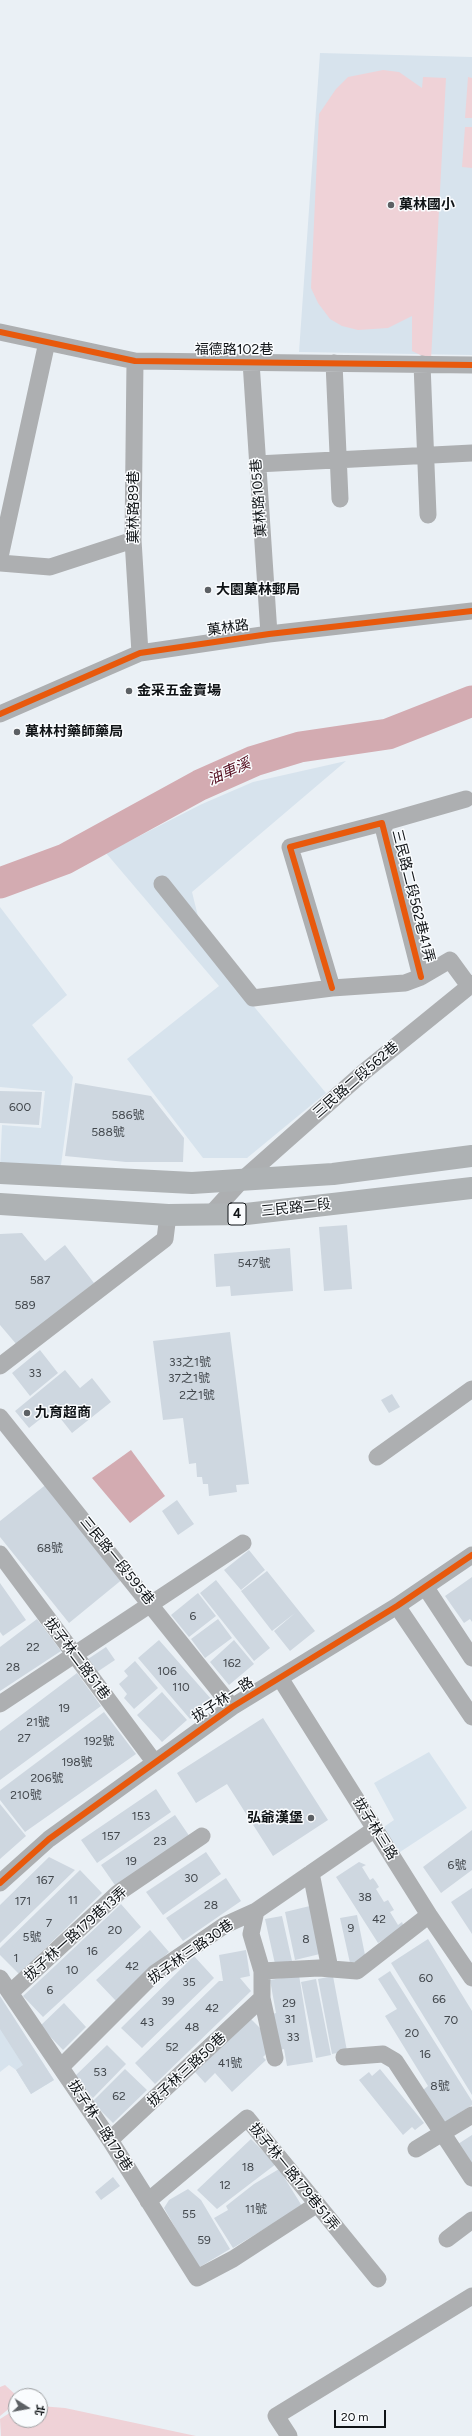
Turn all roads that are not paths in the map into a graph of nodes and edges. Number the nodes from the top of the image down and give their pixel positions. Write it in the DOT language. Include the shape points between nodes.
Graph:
graph roads {
  1 [pos="0,332"];
  2 [pos="47,342"];
  3 [pos="136,362"];
  4 [pos="251,362"];
  5 [pos="334,363"];
  6 [pos="422,364"];
  7 [pos="472,365"];
  8 [pos="472,453"];
  9 [pos="425,455"];
  10 [pos="338,459"];
  11 [pos="257,464"];
  12 [pos="340,499"];
  13 [pos="428,515"];
  14 [pos="133,540"];
  15 [pos="0,557"];
  16 [pos="0,563"];
  17 [pos="472,612"];
  18 [pos="269,634"];
  19 [pos="140,653"];
  20 [pos="0,714"];
  21 [pos="466,799"];
  22 [pos="382,823"];
  23 [pos="162,884"];
  24 [pos="421,977"];
  25 [pos="470,985"];
  26 [pos="332,988"];
  27 [pos="472,1156"];
  28 [pos="0,1173"];
  29 [pos="242,1180"];
  30 [pos="472,1188"];
  31 [pos="0,1204"];
  32 [pos="211,1214"];
  33 [pos="168,1215"];
  34 [pos="0,1366"];
  35 [pos="472,1389"];
  36 [pos="0,1417"];
  37 [pos="377,1457"];
  38 [pos="243,1543"];
  39 [pos="0,1554"];
  40 [pos="472,1555"];
  41 [pos="426,1588"];
  42 [pos="151,1603"];
  43 [pos="396,1606"];
  44 [pos="74,1655"];
  45 [pos="472,1658"];
  46 [pos="280,1678"];
  47 [pos="0,1704"];
  48 [pos="232,1707"];
  49 [pos="470,1710"];
  50 [pos="155,1762"];
  51 [pos="375,1829"];
  52 [pos="202,1836"];
  53 [pos="311,1873"];
  54 [pos="0,1883"];
  55 [pos="256,1911"];
  56 [pos="429,1915"];
  57 [pos="330,1969"];
  58 [pos="262,1971"];
  59 [pos="0,1978"];
  60 [pos="472,1978"];
  61 [pos="10,1993"];
  62 [pos="262,1998"];
  63 [pos="344,2057"];
  64 [pos="274,2058"];
  65 [pos="61,2067"];
  66 [pos="472,2115"];
  67 [pos="442,2133"];
  68 [pos="110,2140"];
  69 [pos="416,2149"];
  70 [pos="472,2178"];
  71 [pos="148,2201"];
  72 [pos="316,2205"];
  73 [pos="472,2220"];
  74 [pos="447,2239"];
  75 [pos="378,2279"];
  76 [pos="472,2296"];
  77 [pos="289,2436"];
  1 -- 2 [label="street, 福德路102巷"];
  2 -- 3 [label="street, 福德路102巷"];
  2 -- 15 [label="street"];
  3 -- 4 [label="street, 福德路102巷"];
  3 -- 14 [label="street, 菓林路89巷"];
  4 -- 5 [label="street, 福德路102巷"];
  4 -- 11 [label="street, 菓林路105巷"];
  5 -- 6 [label="street, 福德路102巷"];
  5 -- 10 [label="street"];
  6 -- 7 [label="street, 福德路102巷"];
  6 -- 9 [label="street"];
  8 -- 9 [label="street"];
  9 -- 10 [label="street"];
  9 -- 13 [label="street"];
  10 -- 11 [label="street"];
  10 -- 12 [label="street"];
  11 -- 18 [label="street, 菓林路105巷"];
  14 -- 16 [label="street" via="50,567"];
  14 -- 19 [label="street, 菓林路89巷"];
  17 -- 18 [label="street, 菓林路"];
  18 -- 19 [label="street, 菓林路"];
  19 -- 20 [label="street, 菓林路"];
  21 -- 22 [label="street"];
  22 -- 24 [label="street, 三民路二段562巷41弄"];
  22 -- 26 [label="street, 三民路二段562巷41弄" via="290,847"];
  23 -- 26 [label="street" via="253,998"];
  24 -- 25 [label="street" via="450,960"];
  24 -- 26 [label="street" via="405,983"];
  25 -- 29 [label="street, 三民路二段562巷" via="365,1071"];
  27 -- 29 [label="main road" via="332,1174"];
  28 -- 29 [label="main road" via="192,1183"];
  29 -- 32 [label="street, 三民路二段562巷"];
  30 -- 32 [label="main road, 三民路二段 / 4" via="246,1214"];
  31 -- 33 [label="main road, 三民路二段 / 4"];
  32 -- 33 [label="main road, 三民路二段 / 4"];
  33 -- 34 [label="street" via="165,1239"];
  35 -- 37 [label="street"];
  36 -- 42 [label="street, 三民路一段595巷"];
  38 -- 42 [label="street"];
  39 -- 44 [label="street, 拔子林二路51巷"];
  40 -- 41 [label="street, 拔子林一路"];
  41 -- 43 [label="street, 拔子林一路"];
  41 -- 45 [label="street"];
  42 -- 44 [label="street"];
  42 -- 48 [label="street, 三民路一段595巷"];
  43 -- 46 [label="street, 拔子林一路"];
  43 -- 49 [label="street"];
  44 -- 47 [label="street"];
  44 -- 50 [label="street, 拔子林二路51巷"];
  46 -- 48 [label="street, 拔子林一路"];
  46 -- 51 [label="street, 拔子林三路"];
  48 -- 50 [label="street, 拔子林一路"];
  50 -- 54 [label="street, 拔子林一路" via="49,1839"];
  51 -- 53 [label="street, 拔子林三路30巷"];
  51 -- 56 [label="street, 拔子林三路"];
  52 -- 61 [label="street, 拔子林一路179巷13弄" via="118,1893"];
  53 -- 55 [label="street, 拔子林三路30巷"];
  53 -- 57 [label="street"];
  55 -- 58 [label="street" via="251,1934"];
  55 -- 65 [label="street, 拔子林三路30巷" via="225,1924 155,1973"];
  56 -- 57 [label="street" via="357,1971"];
  56 -- 60 [label="street, 拔子林三路"];
  57 -- 58 [label="street" via="285,1968"];
  58 -- 62 [label="street"];
  59 -- 61 [label="street, 拔子林一路179巷"];
  61 -- 65 [label="street, 拔子林一路179巷"];
  62 -- 64 [label="street"];
  62 -- 68 [label="street, 拔子林三路50巷"];
  63 -- 67 [label="street" via="383,2054 395,2061"];
  65 -- 68 [label="street, 拔子林一路179巷"];
  66 -- 67 [label="street"];
  67 -- 69 [label="street"];
  67 -- 70 [label="street"];
  68 -- 71 [label="street, 拔子林一路179巷"];
  71 -- 72 [label="street, 拔子林一路179巷" via="197,2278"];
  71 -- 72 [label="street, 拔子林一路179巷51弄" via="247,2118"];
  72 -- 75 [label="street, 拔子林一路179巷51弄"];
  73 -- 74 [label="street"];
  76 -- 77 [label="street" via="276,2416"];
}
